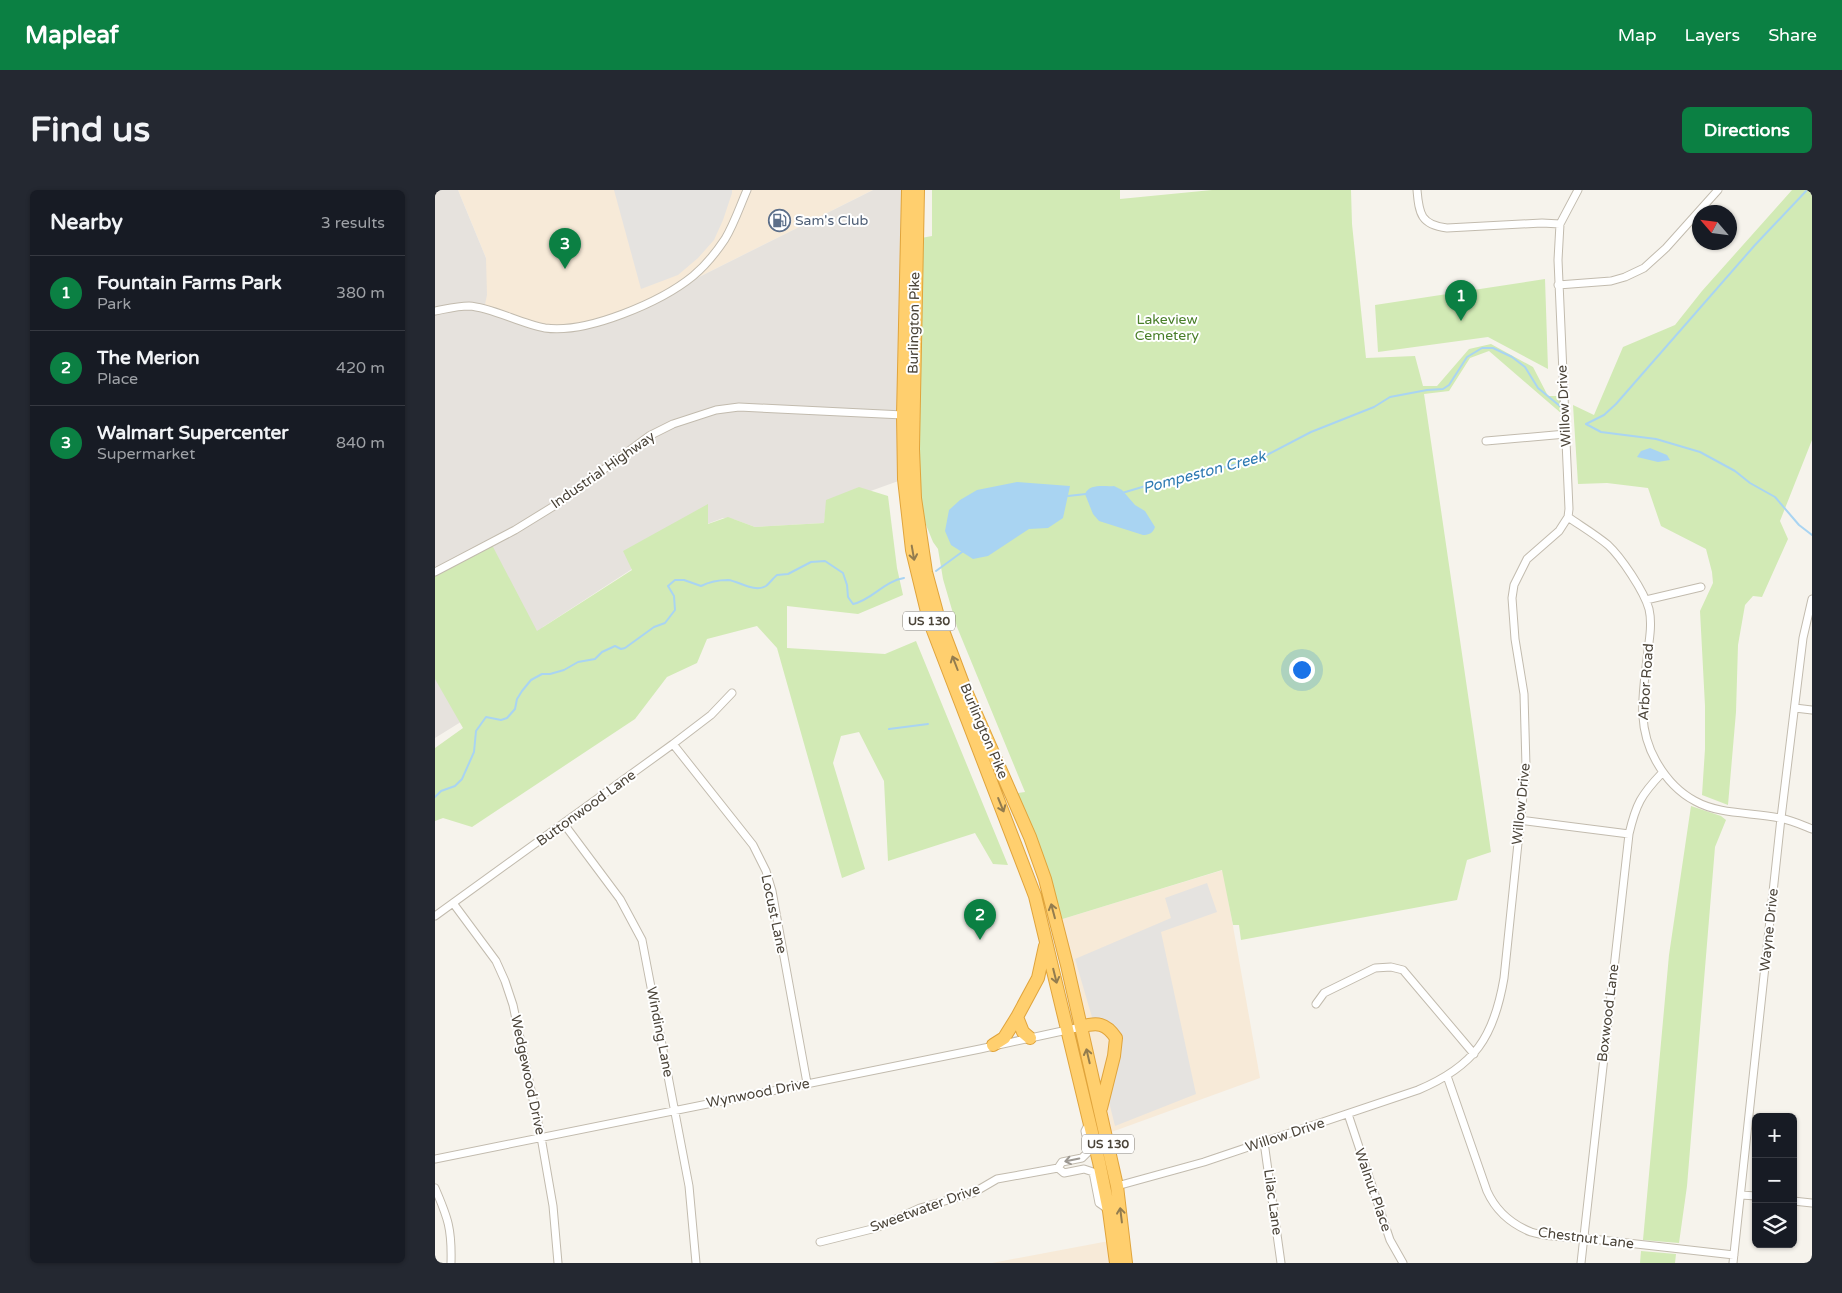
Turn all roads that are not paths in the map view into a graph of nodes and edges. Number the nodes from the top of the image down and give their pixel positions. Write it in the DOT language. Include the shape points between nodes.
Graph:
graph roads {
  1 [pos="747,190"];
  2 [pos="908,190"];
  3 [pos="918,190"];
  4 [pos="1417,190"];
  5 [pos="1578,190"];
  6 [pos="1718,190"];
  7 [pos="1560,224"];
  8 [pos="1558,285"];
  9 [pos="435,311"];
  10 [pos="903,415"];
  11 [pos="1566,434"];
  12 [pos="1486,441"];
  13 [pos="1568,517"];
  14 [pos="435,572"];
  15 [pos="1701,587"];
  16 [pos="1812,599"];
  17 [pos="1646,600"];
  18 [pos="732,692"];
  19 [pos="1795,708"];
  20 [pos="1812,710"];
  21 [pos="673,744"];
  22 [pos="1662,773"];
  23 [pos="1781,818"];
  24 [pos="1519,820"];
  25 [pos="564,824"];
  26 [pos="1812,829"];
  27 [pos="1629,834"];
  28 [pos="453,903"];
  29 [pos="435,916"];
  30 [pos="1046,938"];
  31 [pos="1316,1004"];
  32 [pos="1017,1017"];
  33 [pos="1075,1028"];
  34 [pos="1030,1038"];
  35 [pos="993,1046"];
  36 [pos="1474,1054"];
  37 [pos="1447,1076"];
  38 [pos="807,1083"];
  39 [pos="675,1110"];
  40 [pos="1100,1110"];
  41 [pos="1348,1114"];
  42 [pos="1090,1120"];
  43 [pos="541,1137"];
  44 [pos="1264,1142"];
  45 [pos="435,1159"];
  46 [pos="1058,1168"];
  47 [pos="1117,1186"];
  48 [pos="435,1188"];
  49 [pos="1741,1194"];
  50 [pos="1752,1195"];
  51 [pos="1797,1201"];
  52 [pos="1812,1203"];
  53 [pos="1109,1211"];
  54 [pos="1584,1238"];
  55 [pos="820,1242"];
  56 [pos="1734,1259"];
  57 [pos="451,1263"];
  58 [pos="558,1263"];
  59 [pos="695,1263"];
  60 [pos="1117,1263"];
  61 [pos="1126,1263"];
  62 [pos="1281,1263"];
  63 [pos="1403,1263"];
  64 [pos="1581,1263"];
  1 -- 9 [label="street" via="725,238 694,275 675,289 608,319 566,329 545,328 470,306"];
  2 -- 10 [label="highway, Burlington Pike / US 130"];
  33 -- 3 [label="highway, Burlington Pike / US 130, one-way" via="1056,921 1038,858 965,689 939,620 926,572 915,498 913,449"];
  4 -- 7 [label="street" via="1419,211 1425,221 1435,227"];
  5 -- 7 [label="street, Willow Drive"];
  6 -- 8 [label="street" via="1656,259 1644,268 1611,281"];
  7 -- 8 [label="street, Willow Drive"];
  8 -- 11 [label="street, Willow Drive"];
  10 -- 14 [label="street, Industrial Highway" via="739,407 716,410 673,424 649,436 554,506"];
  10 -- 30 [label="highway, Burlington Pike / US 130, one-way" via="905,488 912,550 922,597 944,664 1027,872"];
  11 -- 12 [label="street"];
  11 -- 13 [label="street, Willow Drive"];
  13 -- 17 [label="street, Arbor Road" via="1608,545"];
  13 -- 24 [label="street, Willow Drive" via="1559,531 1527,559 1514,585 1512,598 1524,694 1526,766"];
  15 -- 17 [label="street"];
  16 -- 19 [label="street, Wayne Drive" via="1803,638"];
  17 -- 22 [label="street, Arbor Road" via="1651,627 1643,723 1650,751"];
  18 -- 21 [label="street, Buttonwood Lane" via="711,715"];
  19 -- 20 [label="street"];
  19 -- 23 [label="street, Wayne Drive"];
  21 -- 25 [label="street, Buttonwood Lane"];
  21 -- 38 [label="street, Locust Lane" via="753,845 766,871"];
  22 -- 23 [label="street, Arbor Road" via="1678,789 1703,805"];
  22 -- 27 [label="street, Boxwood Lane" via="1639,801"];
  23 -- 26 [label="street, Arbor Road"];
  23 -- 49 [label="street, Wayne Drive"];
  24 -- 27 [label="street"];
  24 -- 36 [label="street, Willow Drive" via="1500,1001 1489,1032"];
  25 -- 28 [label="street, Buttonwood Lane"];
  25 -- 39 [label="street, Winding Lane" via="620,899 641,940"];
  27 -- 54 [label="street, Boxwood Lane"];
  28 -- 29 [label="street, Buttonwood Lane"];
  28 -- 43 [label="street, Wedgewood Drive" via="495,960 505,981"];
  30 -- 32 [label="highway" via="1038,978"];
  30 -- 33 [label="highway, Burlington Pike / US 130, one-way"];
  31 -- 36 [label="street" via="1324,993 1375,968 1391,966 1403,970"];
  32 -- 34 [label="highway" via="1023,1032"];
  32 -- 35 [label="highway" via="1004,1038"];
  33 -- 34 [label="street, Wynwood Drive"];
  40 -- 33 [label="highway, Burlington Pike / US 130, one-way"];
  33 -- 40 [label="highway" via="1101,1024 1116,1038"];
  33 -- 42 [label="highway, Burlington Pike / US 130"];
  34 -- 35 [label="street, Wynwood Drive"];
  35 -- 38 [label="street, Wynwood Drive"];
  36 -- 37 [label="street, Willow Drive"];
  37 -- 41 [label="street, Willow Drive" via="1418,1090"];
  37 -- 54 [label="street, Chestnut Lane" via="1492,1203 1510,1221 1531,1232"];
  38 -- 39 [label="street, Wynwood Drive"];
  39 -- 43 [label="street, Wynwood Drive"];
  39 -- 59 [label="street, Winding Lane" via="689,1186"];
  40 -- 47 [label="highway, Burlington Pike / US 130"];
  41 -- 44 [label="street, Willow Drive"];
  41 -- 63 [label="street, Walnut Place" via="1390,1240"];
  42 -- 46 [label="street, Sweetwater Drive, one-way" via="1085,1131 1089,1151 1082,1158 1063,1162"];
  42 -- 53 [label="highway, Burlington Pike / US 130"];
  43 -- 45 [label="street, Wynwood Drive"];
  43 -- 58 [label="street, Wedgewood Drive" via="553,1206"];
  44 -- 47 [label="street, Willow Drive"];
  44 -- 62 [label="street, Lilac Lane"];
  46 -- 53 [label="street, Sweetwater Drive" via="1063,1172 1083,1168 1093,1172 1099,1204"];
  46 -- 55 [label="street, Sweetwater Drive" via="997,1179 973,1194 920,1208 877,1228"];
  61 -- 47 [label="highway, Burlington Pike / US 130, one-way"];
  48 -- 57 [label="street" via="448,1217"];
  49 -- 50 [label="street"];
  49 -- 56 [label="street, Wayne Drive"];
  51 -- 52 [label="street"];
  53 -- 60 [label="highway, Burlington Pike / US 130"];
  54 -- 56 [label="street, Chestnut Lane"];
  54 -- 64 [label="street, Boxwood Lane"];
}
